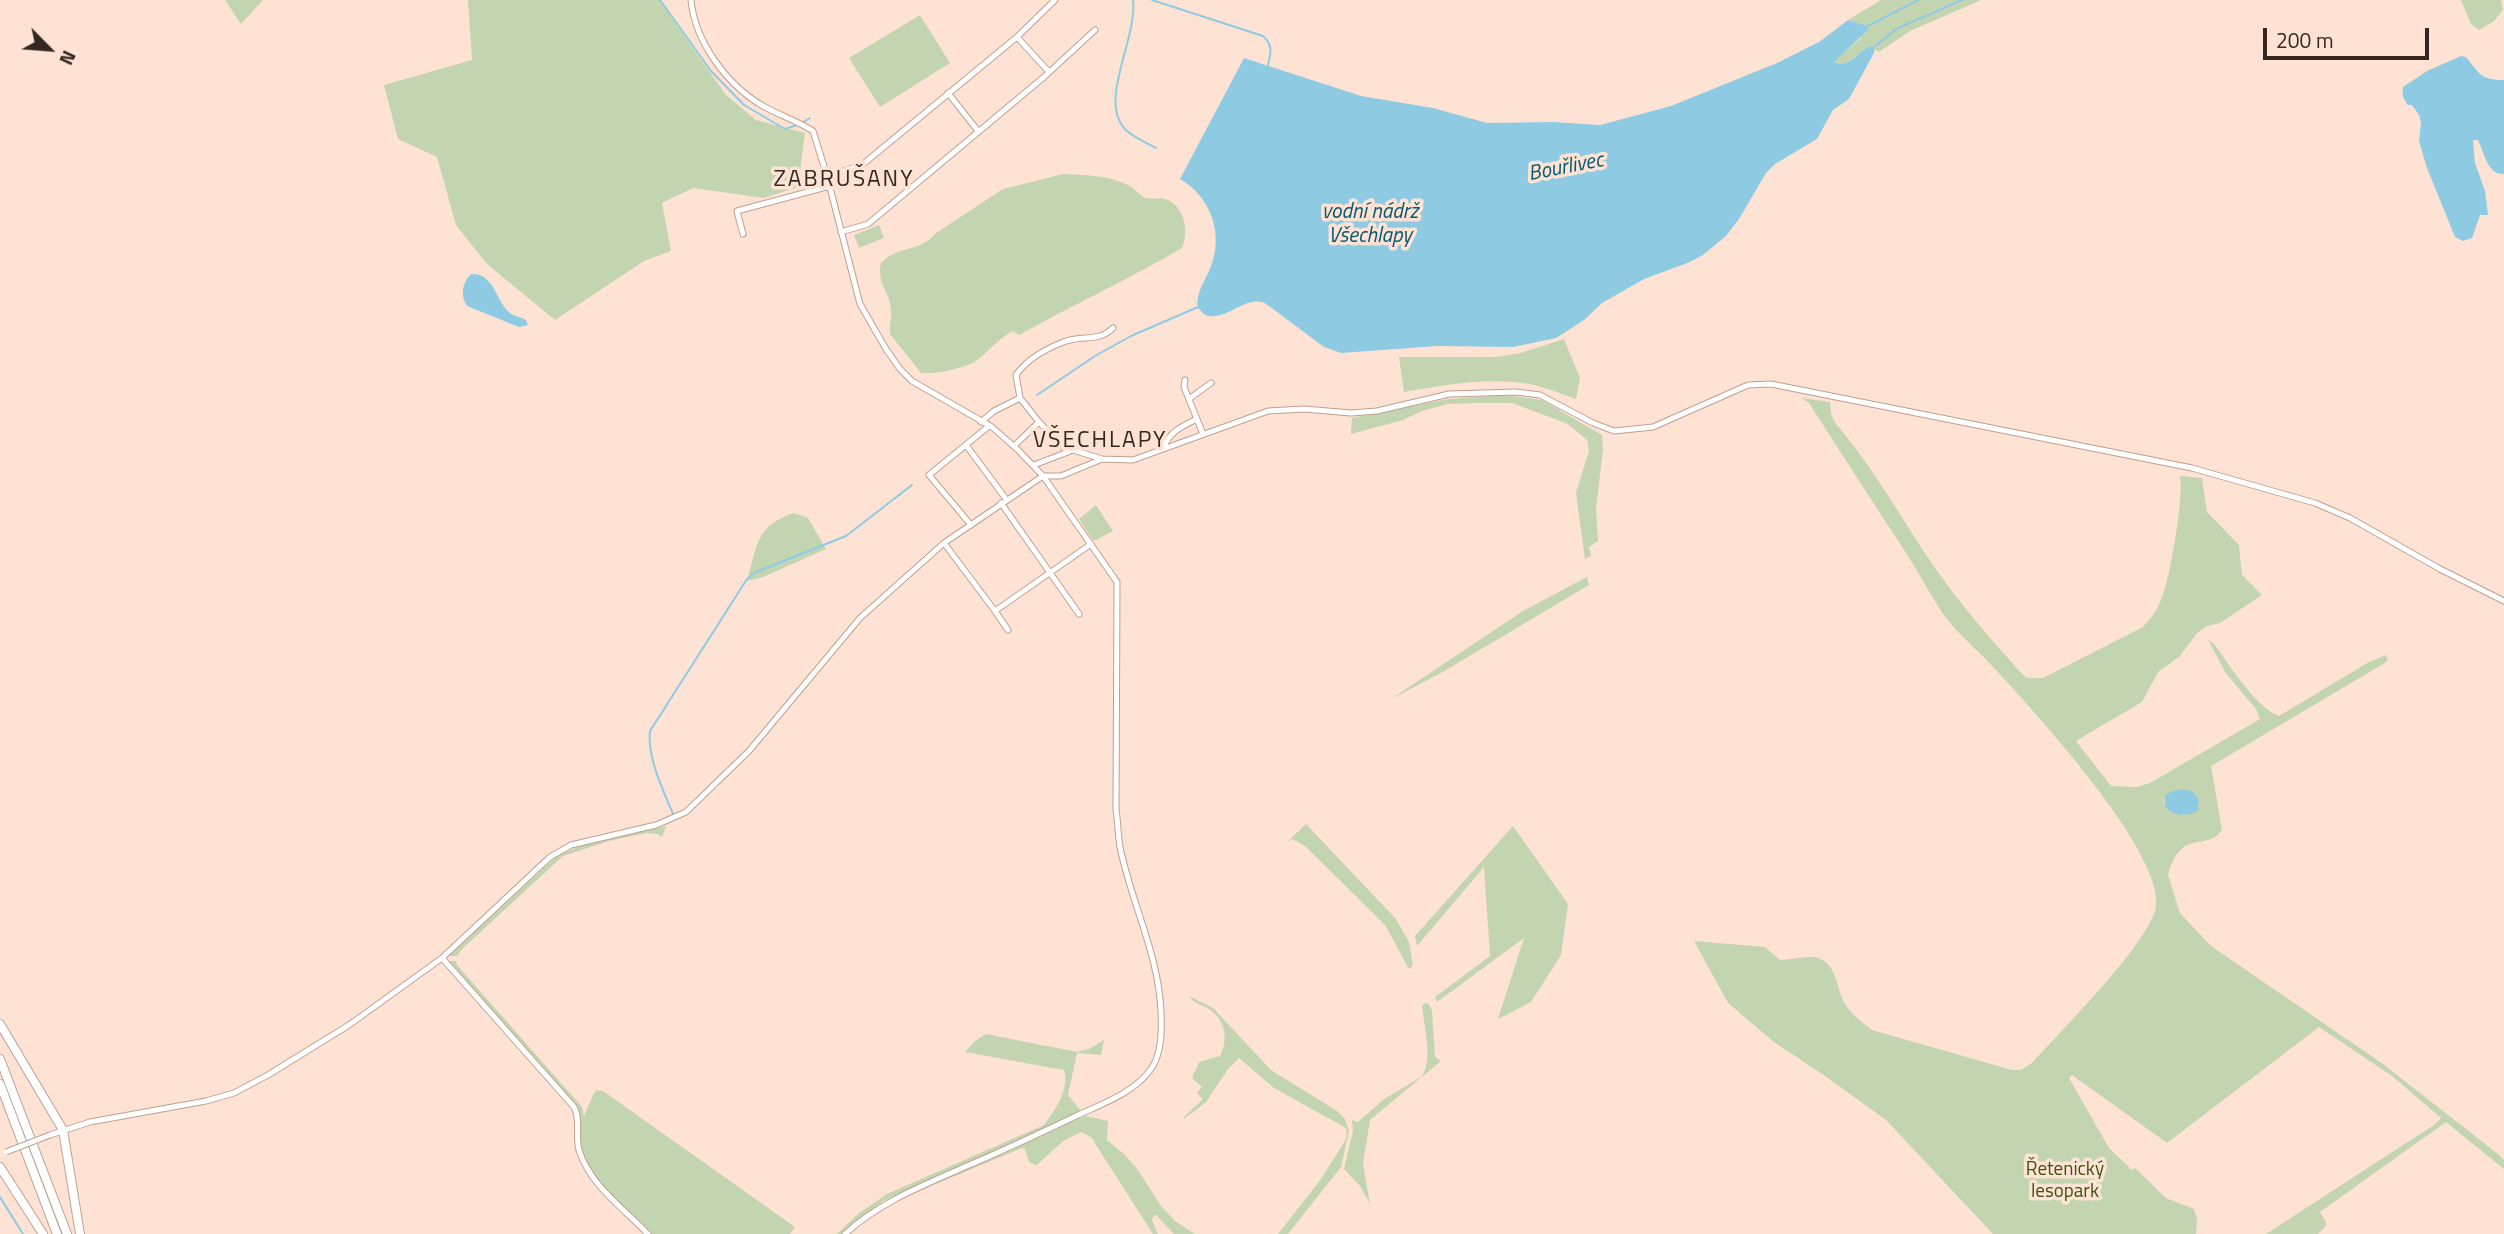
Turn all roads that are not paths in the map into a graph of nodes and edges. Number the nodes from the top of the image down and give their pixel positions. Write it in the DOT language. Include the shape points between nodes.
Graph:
graph roads {
  1 [pos="691,0"];
  2 [pos="1055,0"];
  3 [pos="1095,30"];
  4 [pos="1017,37"];
  5 [pos="1049,72"];
  6 [pos="948,93"];
  7 [pos="978,131"];
  8 [pos="827,176"];
  9 [pos="830,186"];
  10 [pos="841,232"];
  11 [pos="743,234"];
  12 [pos="1113,328"];
  13 [pos="1185,380"];
  14 [pos="1211,383"];
  15 [pos="1020,398"];
  16 [pos="1189,399"];
  17 [pos="1197,419"];
  18 [pos="981,422"];
  19 [pos="1039,422"];
  20 [pos="989,426"];
  21 [pos="1203,434"];
  22 [pos="967,445"];
  23 [pos="1014,446"];
  24 [pos="1164,448"];
  25 [pos="1067,451"];
  26 [pos="1102,460"];
  27 [pos="1034,465"];
  28 [pos="1043,476"];
  29 [pos="1003,501"];
  30 [pos="971,525"];
  31 [pos="944,543"];
  32 [pos="1091,544"];
  33 [pos="1050,573"];
  34 [pos="2504,601"];
  35 [pos="995,611"];
  36 [pos="1079,614"];
  37 [pos="1008,630"];
  38 [pos="442,958"];
  39 [pos="0,1024"];
  40 [pos="0,1059"];
  41 [pos="0,1084"];
  42 [pos="63,1130"];
  43 [pos="3,1153"];
  44 [pos="0,1167"];
  45 [pos="43,1234"];
  46 [pos="57,1234"];
  47 [pos="67,1234"];
  48 [pos="80,1234"];
  49 [pos="648,1234"];
  50 [pos="845,1234"];
  1 -- 8 [label="street" via="700,35 730,78 761,105 813,131"];
  2 -- 4 [label="street"];
  3 -- 5 [label="street"];
  4 -- 5 [label="street"];
  4 -- 6 [label="street"];
  5 -- 7 [label="street"];
  6 -- 7 [label="street"];
  6 -- 8 [label="street" via="862,165"];
  7 -- 10 [label="street" via="868,224"];
  8 -- 9 [label="street"];
  9 -- 10 [label="street"];
  9 -- 11 [label="street" via="737,211"];
  10 -- 18 [label="street" via="860,304 900,369 924,389"];
  12 -- 15 [label="street" via="1104,336 1067,341 1023,365 1016,374"];
  13 -- 16 [label="street"];
  14 -- 16 [label="street"];
  15 -- 18 [label="street"];
  15 -- 19 [label="street"];
  16 -- 17 [label="street"];
  17 -- 21 [label="street"];
  17 -- 24 [label="street" via="1173,433"];
  18 -- 20 [label="street"];
  19 -- 23 [label="street"];
  19 -- 25 [label="street"];
  20 -- 22 [label="street"];
  20 -- 23 [label="street"];
  21 -- 24 [label="street"];
  21 -- 34 [label="street" via="1268,411 1351,413 1449,394 1516,392 1540,395 1614,431 1653,427 1748,385 1771,384 2192,468 2315,503"];
  22 -- 29 [label="street"];
  22 -- 30 [label="street" via="929,475"];
  23 -- 27 [label="street"];
  24 -- 26 [label="street" via="1133,460"];
  25 -- 26 [label="street"];
  25 -- 27 [label="street"];
  26 -- 28 [label="street" via="1061,476"];
  27 -- 28 [label="street"];
  28 -- 29 [label="street"];
  28 -- 32 [label="street"];
  29 -- 30 [label="street"];
  29 -- 33 [label="street"];
  30 -- 31 [label="street"];
  31 -- 35 [label="street"];
  31 -- 38 [label="street" via="860,618 749,751 686,812 656,825 571,845 550,857"];
  32 -- 33 [label="street"];
  32 -- 50 [label="street" via="1117,582 1116,810 1120,847 1158,988 1161,1022 1156,1062 1122,1094 888,1201"];
  33 -- 35 [label="street"];
  33 -- 36 [label="street"];
  35 -- 37 [label="street"];
  38 -- 42 [label="street" via="349,1025 234,1093"];
  38 -- 49 [label="street" via="573,1107 583,1162"];
  39 -- 42 [label="highway"];
  40 -- 47 [label="highway"];
  41 -- 46 [label="highway"];
  42 -- 43 [label="street, bridge"];
  42 -- 48 [label="highway"];
  44 -- 45 [label="highway"];
}
